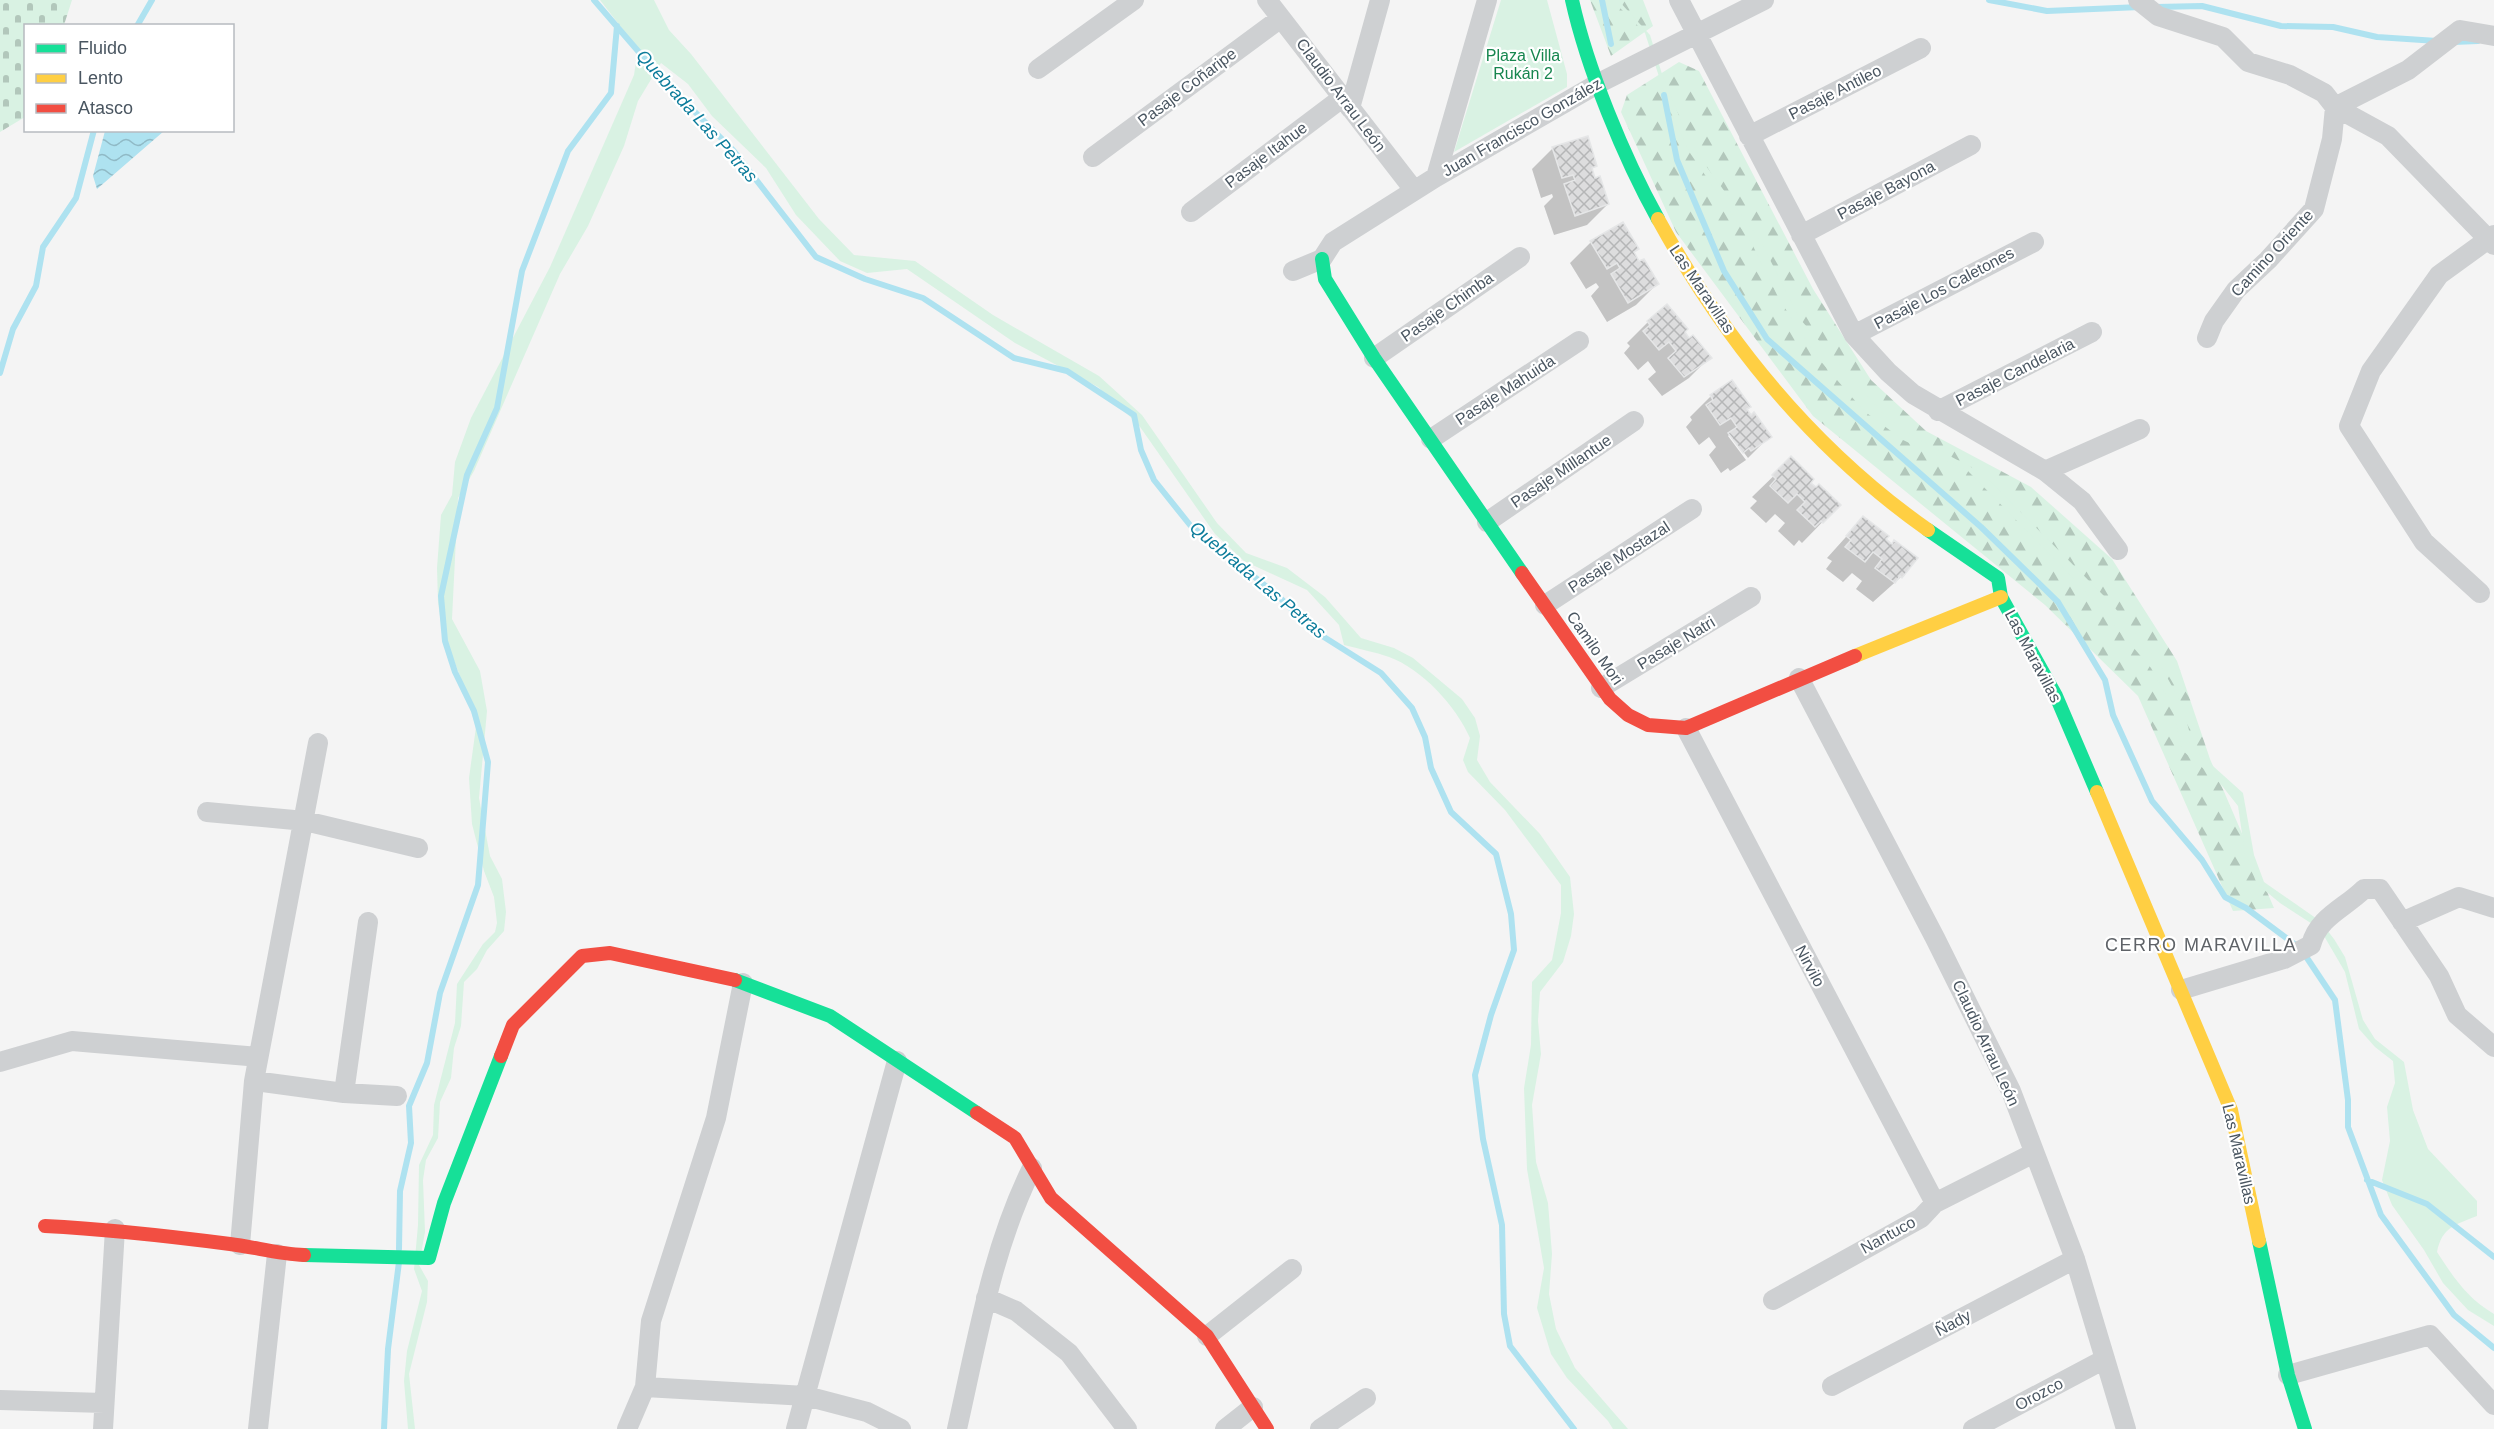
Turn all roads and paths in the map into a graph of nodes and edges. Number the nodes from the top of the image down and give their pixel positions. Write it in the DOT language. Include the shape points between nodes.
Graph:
graph roads {
  1 [pos="1134,0"];
  2 [pos="1380,0"];
  3 [pos="1487,0"];
  4 [pos="1572,0"];
  5 [pos="1679,0"];
  6 [pos="1764,0"];
  7 [pos="2138,0"];
  8 [pos="1274,6"];
  9 [pos="1697,35"];
  10 [pos="2494,36"];
  11 [pos="1921,48"];
  12 [pos="1038,69"];
  13 [pos="1599,83"];
  14 [pos="1346,103"];
  15 [pos="2335,107"];
  16 [pos="1749,136"];
  17 [pos="1971,145"];
  18 [pos="1093,157"];
  19 [pos="1436,177"];
  20 [pos="1414,190"];
  21 [pos="1191,212"];
  22 [pos="1801,235"];
  23 [pos="2492,240"];
  24 [pos="2034,242"];
  25 [pos="1520,257"];
  26 [pos="1322,259"];
  27 [pos="1293,271"];
  28 [pos="2092,332"];
  29 [pos="1854,335"];
  30 [pos="2207,338"];
  31 [pos="1579,341"];
  32 [pos="1374,357"];
  33 [pos="1938,411"];
  34 [pos="1635,421"];
  35 [pos="2140,429"];
  36 [pos="1431,439"];
  37 [pos="2045,471"];
  38 [pos="1692,509"];
  39 [pos="1487,522"];
  40 [pos="2118,550"];
  41 [pos="2480,593"];
  42 [pos="1751,597"];
  43 [pos="2001,597"];
  44 [pos="1545,605"];
  45 [pos="1799,678"];
  46 [pos="1601,688"];
  47 [pos="1686,728"];
  48 [pos="318,743"];
  49 [pos="207,812"];
  50 [pos="304,821"];
  51 [pos="418,848"];
  52 [pos="2494,908"];
  53 [pos="368,922"];
  54 [pos="2402,922"];
  55 [pos="742,983"];
  56 [pos="2181,990"];
  57 [pos="2494,1047"];
  58 [pos="258,1057"];
  59 [pos="897,1061"];
  60 [pos="0,1062"];
  61 [pos="254,1081"];
  62 [pos="344,1093"];
  63 [pos="397,1096"];
  64 [pos="2034,1153"];
  65 [pos="1032,1168"];
  66 [pos="1935,1203"];
  67 [pos="45,1226"];
  68 [pos="115,1229"];
  69 [pos="240,1245"];
  70 [pos="277,1254"];
  71 [pos="2075,1259"];
  72 [pos="1292,1269"];
  73 [pos="986,1298"];
  74 [pos="1773,1300"];
  75 [pos="1207,1336"];
  76 [pos="2104,1359"];
  77 [pos="2288,1375"];
  78 [pos="1832,1386"];
  79 [pos="645,1388"];
  80 [pos="806,1396"];
  81 [pos="1366,1398"];
  82 [pos="0,1400"];
  83 [pos="104,1403"];
  84 [pos="2494,1405"];
  85 [pos="1253,1407"];
  86 [pos="1121,1427"];
  87 [pos="103,1429"];
  88 [pos="258,1429"];
  89 [pos="627,1429"];
  90 [pos="796,1429"];
  91 [pos="901,1429"];
  92 [pos="957,1429"];
  93 [pos="1225,1429"];
  94 [pos="1267,1429"];
  95 [pos="1320,1429"];
  96 [pos="1973,1429"];
  97 [pos="2126,1429"];
  98 [pos="2305,1429"];
  1 -- 12 [label="street"];
  2 -- 14 [label="street"];
  3 -- 19 [label="street"];
  4 -- 13 [label="street, Las Maravillas"];
  5 -- 9 [label="street"];
  6 -- 9 [label="street, Juan Francisco González"];
  7 -- 15 [label="street" via="2158,16 2223,37 2248,62 2290,75 2324,93"];
  8 -- 14 [label="street, Claudio Arrau León"];
  8 -- 18 [label="street, Pasaje Coñaripe"];
  9 -- 13 [label="street, Juan Francisco González"];
  9 -- 16 [label="street"];
  10 -- 15 [label="street" via="2460,30 2408,70"];
  11 -- 16 [label="street, Pasaje Antileo"];
  13 -- 19 [label="street, Juan Francisco González"];
  13 -- 43 [label="street, Las Maravillas" via="1616,134 1665,233 1693,280 1755,366 1861,476 1900,509 1998,578"];
  14 -- 20 [label="street, Claudio Arrau León"];
  14 -- 21 [label="street, Pasaje Itahue"];
  15 -- 23 [label="street" via="2388,136"];
  15 -- 30 [label="street, Camino Oriente" via="2332,139 2314,209 2235,290"];
  16 -- 22 [label="street"];
  17 -- 22 [label="street, Pasaje Bayona"];
  19 -- 20 [label="street, Juan Francisco González"];
  20 -- 26 [label="street, Juan Francisco González" via="1333,242"];
  22 -- 29 [label="street"];
  23 -- 41 [label="street" via="2439,275 2371,371 2349,426 2424,542"];
  24 -- 29 [label="street, Pasaje Los Caletones"];
  25 -- 32 [label="street, Pasaje Chimba"];
  26 -- 27 [label="street, Juan Francisco González"];
  26 -- 32 [label="street, Camilo Mori" via="1325,279"];
  28 -- 33 [label="street, Pasaje Candelaria"];
  29 -- 33 [label="street" via="1888,372"];
  31 -- 36 [label="street, Pasaje Mahuida"];
  32 -- 36 [label="street, Camilo Mori"];
  33 -- 37 [label="street"];
  34 -- 39 [label="street, Pasaje Millantue"];
  35 -- 37 [label="street"];
  36 -- 39 [label="street, Camilo Mori"];
  37 -- 40 [label="street" via="2082,501"];
  38 -- 44 [label="street, Pasaje Mostazal"];
  39 -- 44 [label="street, Camilo Mori"];
  42 -- 46 [label="street, Pasaje Natri"];
  43 -- 45 [label="street, Camilo Mori"];
  43 -- 56 [label="street, Las Maravillas" via="2056,696"];
  44 -- 46 [label="street, Camilo Mori"];
  45 -- 47 [label="street, Camilo Mori"];
  45 -- 64 [label="street, Claudio Arrau León" via="1991,1050"];
  46 -- 47 [label="street, Camilo Mori" via="1643,726"];
  47 -- 66 [label="street, Nirvilo"];
  48 -- 50 [label="street"];
  49 -- 50 [label="street"];
  50 -- 51 [label="street"];
  50 -- 58 [label="street"];
  52 -- 54 [label="street" via="2459,897"];
  53 -- 62 [label="street"];
  54 -- 56 [label="street" via="2380,889 2364,890 2326,917 2314,931 2310,945 2284,958"];
  54 -- 57 [label="street" via="2439,976 2457,1015"];
  55 -- 59 [label="street" via="830,1016"];
  55 -- 70 [label="street" via="610,953 582,956 513,1025 444,1203 429,1258"];
  55 -- 79 [label="street" via="716,1118 651,1321"];
  56 -- 77 [label="street, Las Maravillas" via="2231,1110"];
  58 -- 60 [label="street" via="72,1041"];
  58 -- 61 [label="street"];
  59 -- 65 [label="street" via="1016,1138"];
  59 -- 80 [label="street"];
  61 -- 62 [label="street"];
  61 -- 69 [label="street"];
  62 -- 63 [label="street"];
  64 -- 66 [label="street, Nantuco"];
  64 -- 71 [label="street, Claudio Arrau León"];
  65 -- 73 [label="street" via="1014,1204"];
  65 -- 75 [label="street" via="1051,1198"];
  66 -- 74 [label="street, Nantuco" via="1921,1218"];
  67 -- 68 [label="street"];
  68 -- 69 [label="street"];
  68 -- 83 [label="street"];
  69 -- 70 [label="street"];
  70 -- 88 [label="street"];
  71 -- 76 [label="street, Claudio Arrau León"];
  71 -- 78 [label="street, Ñady"];
  72 -- 75 [label="street"];
  73 -- 86 [label="street" via="1017,1311 1069,1353"];
  73 -- 92 [label="street"];
  75 -- 85 [label="street"];
  76 -- 96 [label="street, Orozco"];
  76 -- 97 [label="street, Claudio Arrau León"];
  77 -- 84 [label="street" via="2430,1335"];
  77 -- 98 [label="street, Las Maravillas"];
  79 -- 80 [label="street"];
  79 -- 89 [label="street"];
  80 -- 90 [label="street"];
  80 -- 91 [label="street" via="867,1412"];
  81 -- 95 [label="street"];
  82 -- 83 [label="street"];
  83 -- 87 [label="street"];
  85 -- 93 [label="street"];
  85 -- 94 [label="street"];
}
